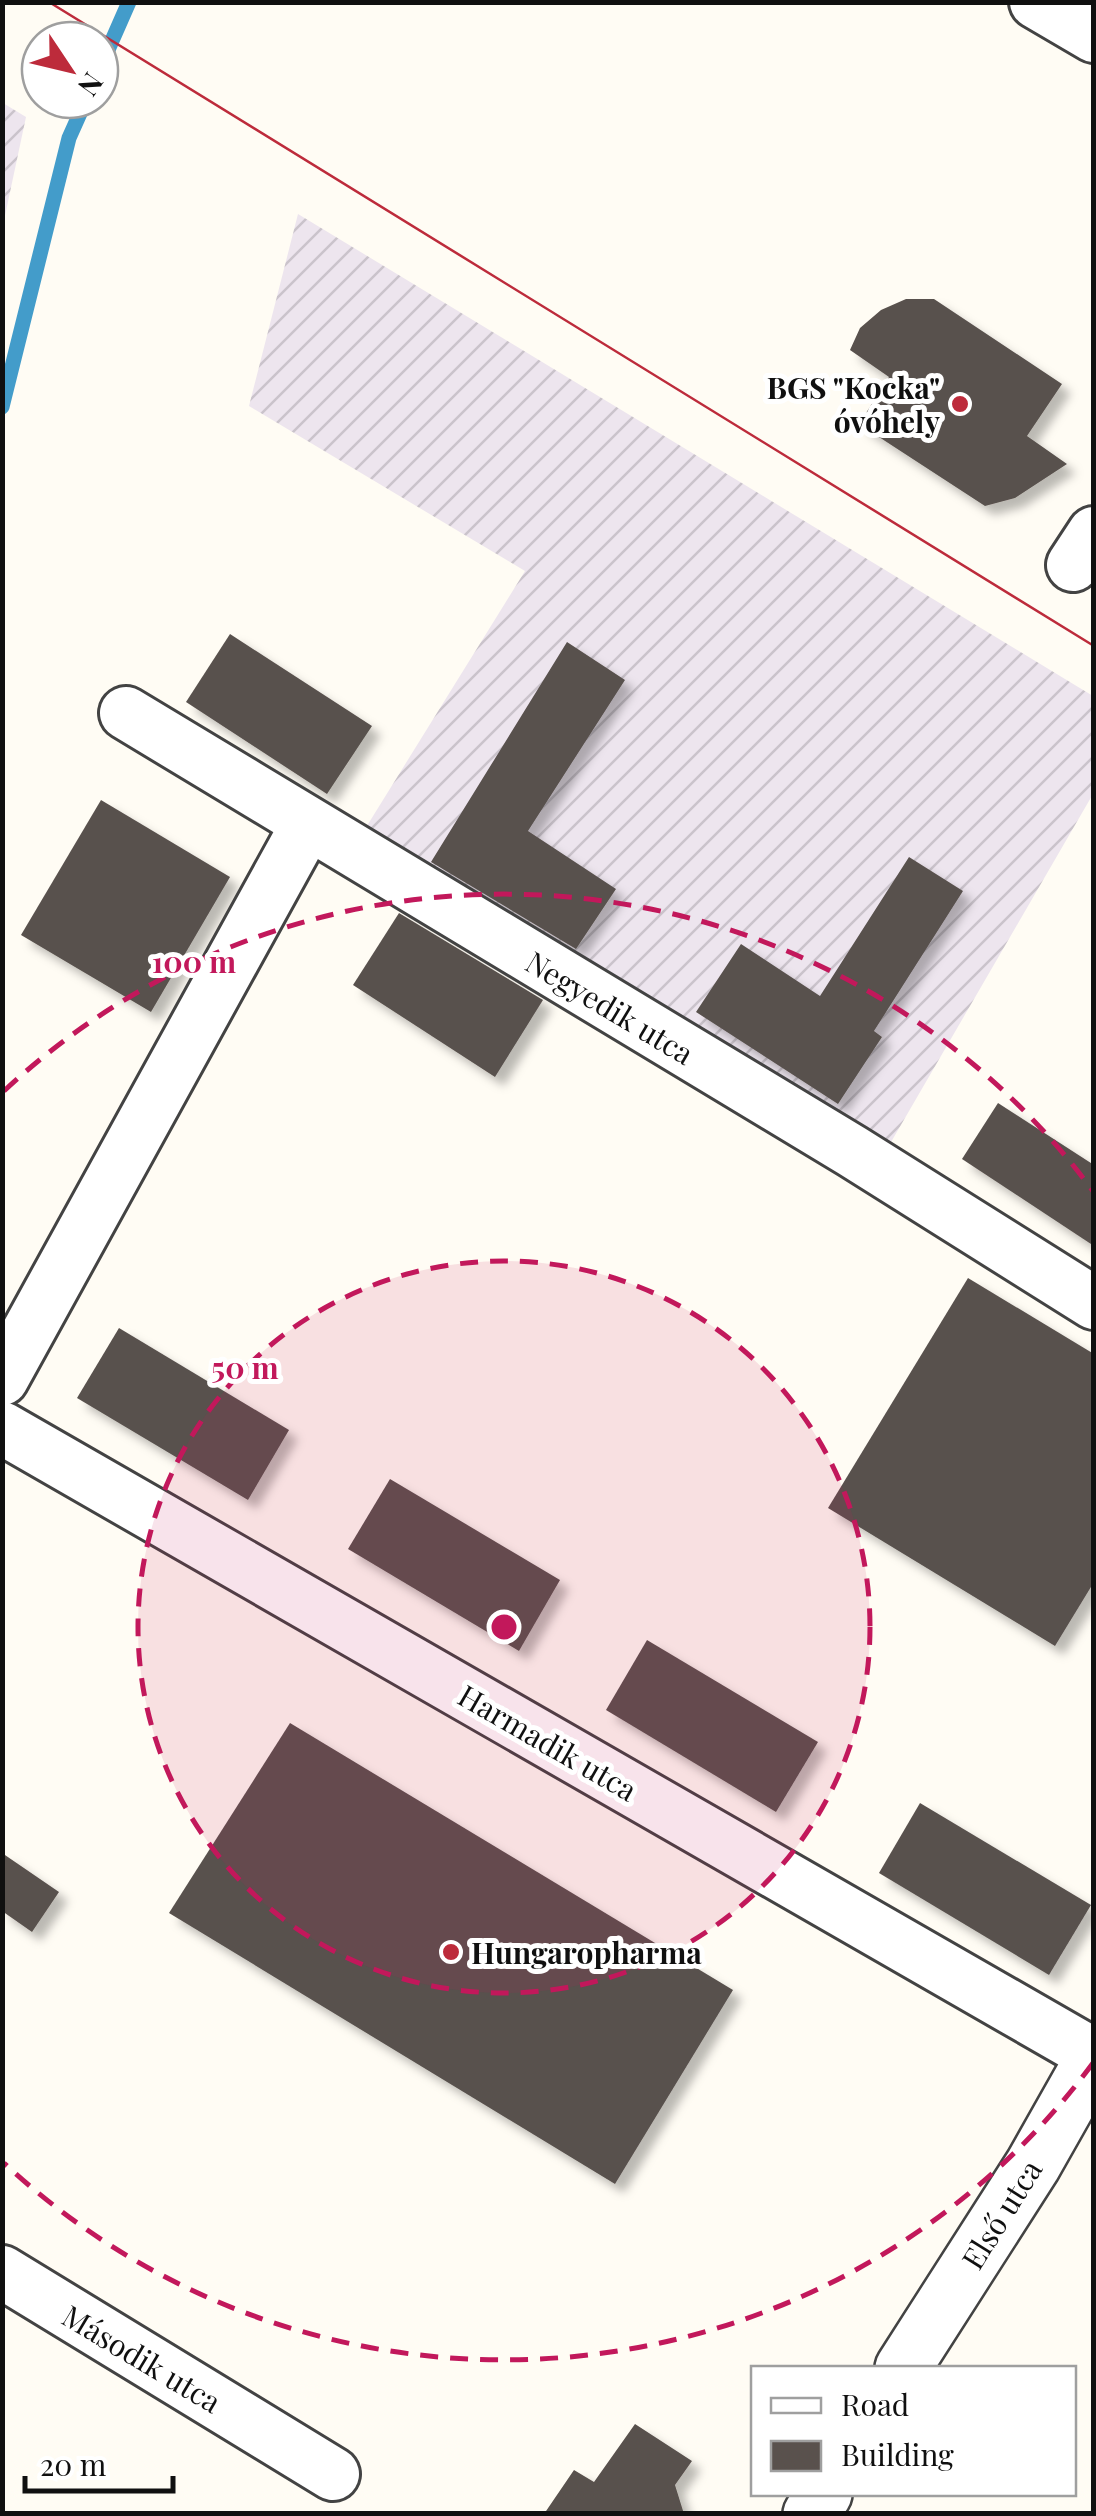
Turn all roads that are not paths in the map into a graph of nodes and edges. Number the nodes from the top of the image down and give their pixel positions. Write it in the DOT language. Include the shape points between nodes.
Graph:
graph roads {
  1 [pos="1036,2"];
  2 [pos="1094,36"];
  3 [pos="126,713"];
  4 [pos="307,825"];
  5 [pos="1094,1303"];
  6 [pos="2,1379"];
  7 [pos="2,1428"];
  8 [pos="1094,2056"];
  9 [pos="2,2272"];
  10 [pos="905,2366"];
  11 [pos="334,2474"];
  1 -- 2 [label="street"];
  3 -- 4 [label="street, Negyedik utca"];
  4 -- 5 [label="street, Negyedik utca"];
  4 -- 6 [label="street"];
  7 -- 8 [label="street, Harmadik utca"];
  8 -- 10 [label="street, Első utca" via="1034,2165"];
  9 -- 11 [label="street, Második utca"];
}
